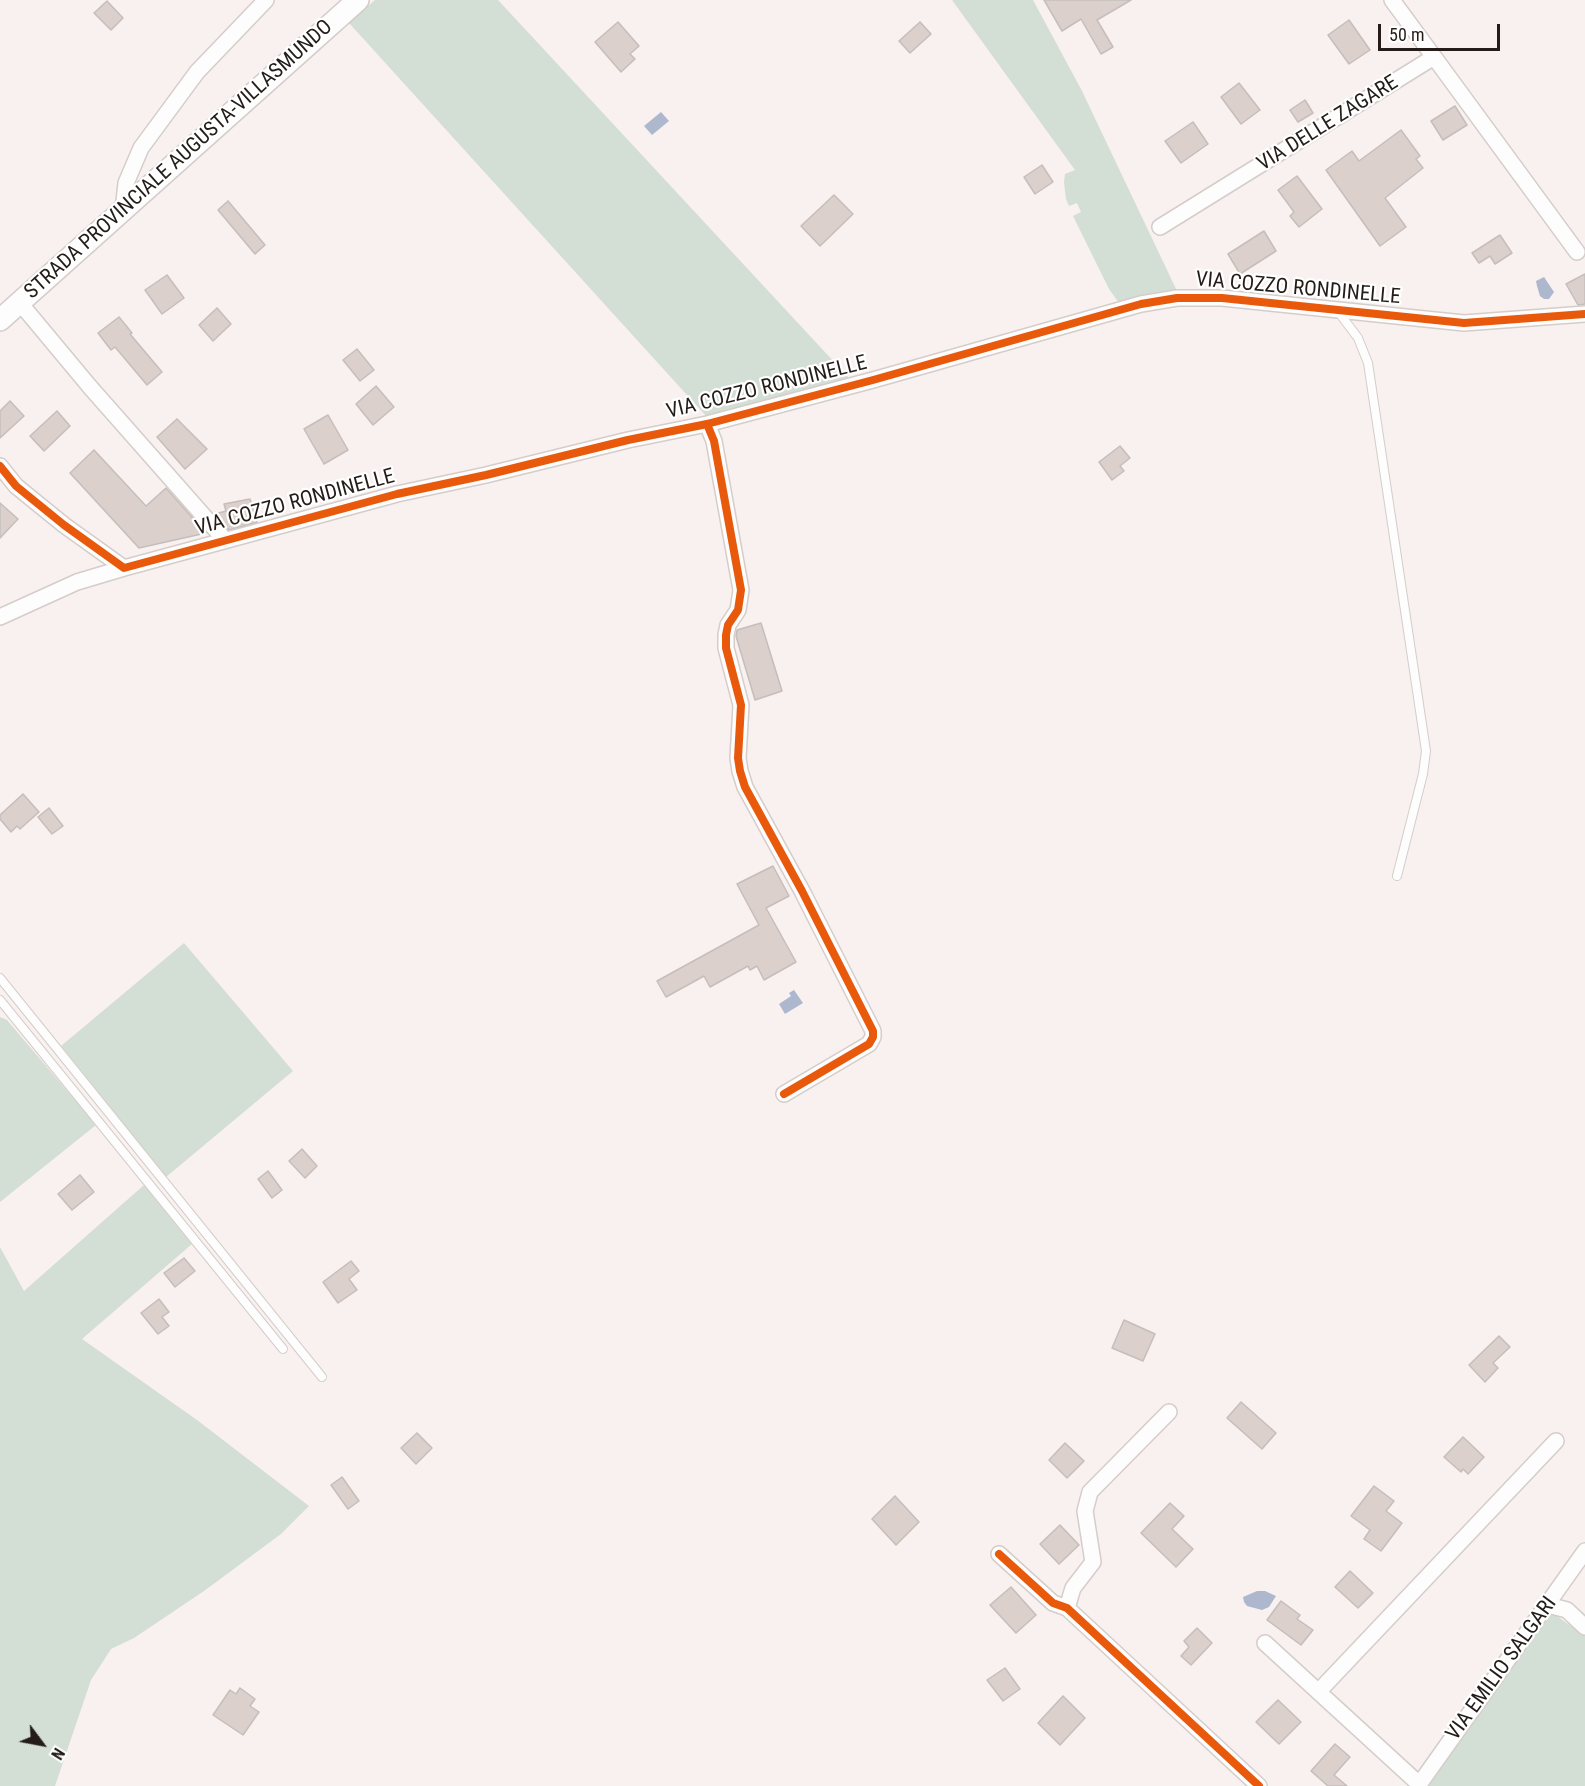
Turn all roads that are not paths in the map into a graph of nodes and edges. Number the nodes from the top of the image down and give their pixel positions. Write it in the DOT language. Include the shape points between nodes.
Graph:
graph roads {
  1 [pos="266,0"];
  2 [pos="358,0"];
  3 [pos="1392,0"];
  4 [pos="1434,57"];
  5 [pos="123,211"];
  6 [pos="1160,227"];
  7 [pos="1577,252"];
  8 [pos="7,309"];
  9 [pos="1336,309"];
  10 [pos="1585,314"];
  11 [pos="707,424"];
  12 [pos="0,466"];
  13 [pos="225,540"];
  14 [pos="124,568"];
  15 [pos="0,616"];
  16 [pos="1397,876"];
  17 [pos="0,978"];
  18 [pos="0,1000"];
  19 [pos="784,1094"];
  20 [pos="283,1349"];
  21 [pos="321,1377"];
  22 [pos="1169,1412"];
  23 [pos="1556,1441"];
  24 [pos="1585,1551"];
  25 [pos="999,1554"];
  26 [pos="1548,1605"];
  27 [pos="1066,1608"];
  28 [pos="1585,1627"];
  29 [pos="1265,1643"];
  30 [pos="1319,1691"];
  31 [pos="1418,1785"];
  32 [pos="1259,1786"];
  1 -- 5 [label="street" via="197,72 141,148 126,183"];
  2 -- 5 [label="main road, STRADA PROVINCIALE AUGUSTA-VILLASMUNDO"];
  3 -- 4 [label="street"];
  4 -- 6 [label="street, VIA DELLE ZAGARE"];
  4 -- 7 [label="street"];
  5 -- 8 [label="main road, STRADA PROVINCIALE AUGUSTA-VILLASMUNDO"];
  8 -- 13 [label="street" via="90,387"];
  9 -- 10 [label="street, VIA COZZO RONDINELLE" via="1464,323"];
  9 -- 11 [label="street, VIA COZZO RONDINELLE" via="1203,297 1141,303"];
  9 -- 16 [label="lane" via="1358,339 1368,363 1426,751"];
  11 -- 13 [label="street, VIA COZZO RONDINELLE" via="397,494"];
  11 -- 19 [label="street" via="714,441 741,590 738,610 726,634 741,705 740,771 873,1031 868,1044"];
  12 -- 14 [label="street" via="16,486"];
  13 -- 14 [label="street, VIA COZZO RONDINELLE"];
  14 -- 15 [label="street, VIA COZZO RONDINELLE" via="77,582"];
  17 -- 21 [label="lane"];
  18 -- 20 [label="lane"];
  22 -- 27 [label="street" via="1090,1492 1085,1511 1093,1562 1073,1588"];
  23 -- 30 [label="street"];
  24 -- 26 [label="street, VIA EMILIO SALGARI"];
  25 -- 27 [label="street" via="1053,1603"];
  26 -- 28 [label="street" via="1567,1610"];
  26 -- 31 [label="street, VIA EMILIO SALGARI"];
  27 -- 32 [label="street"];
  29 -- 30 [label="street"];
  30 -- 31 [label="street"];
}
